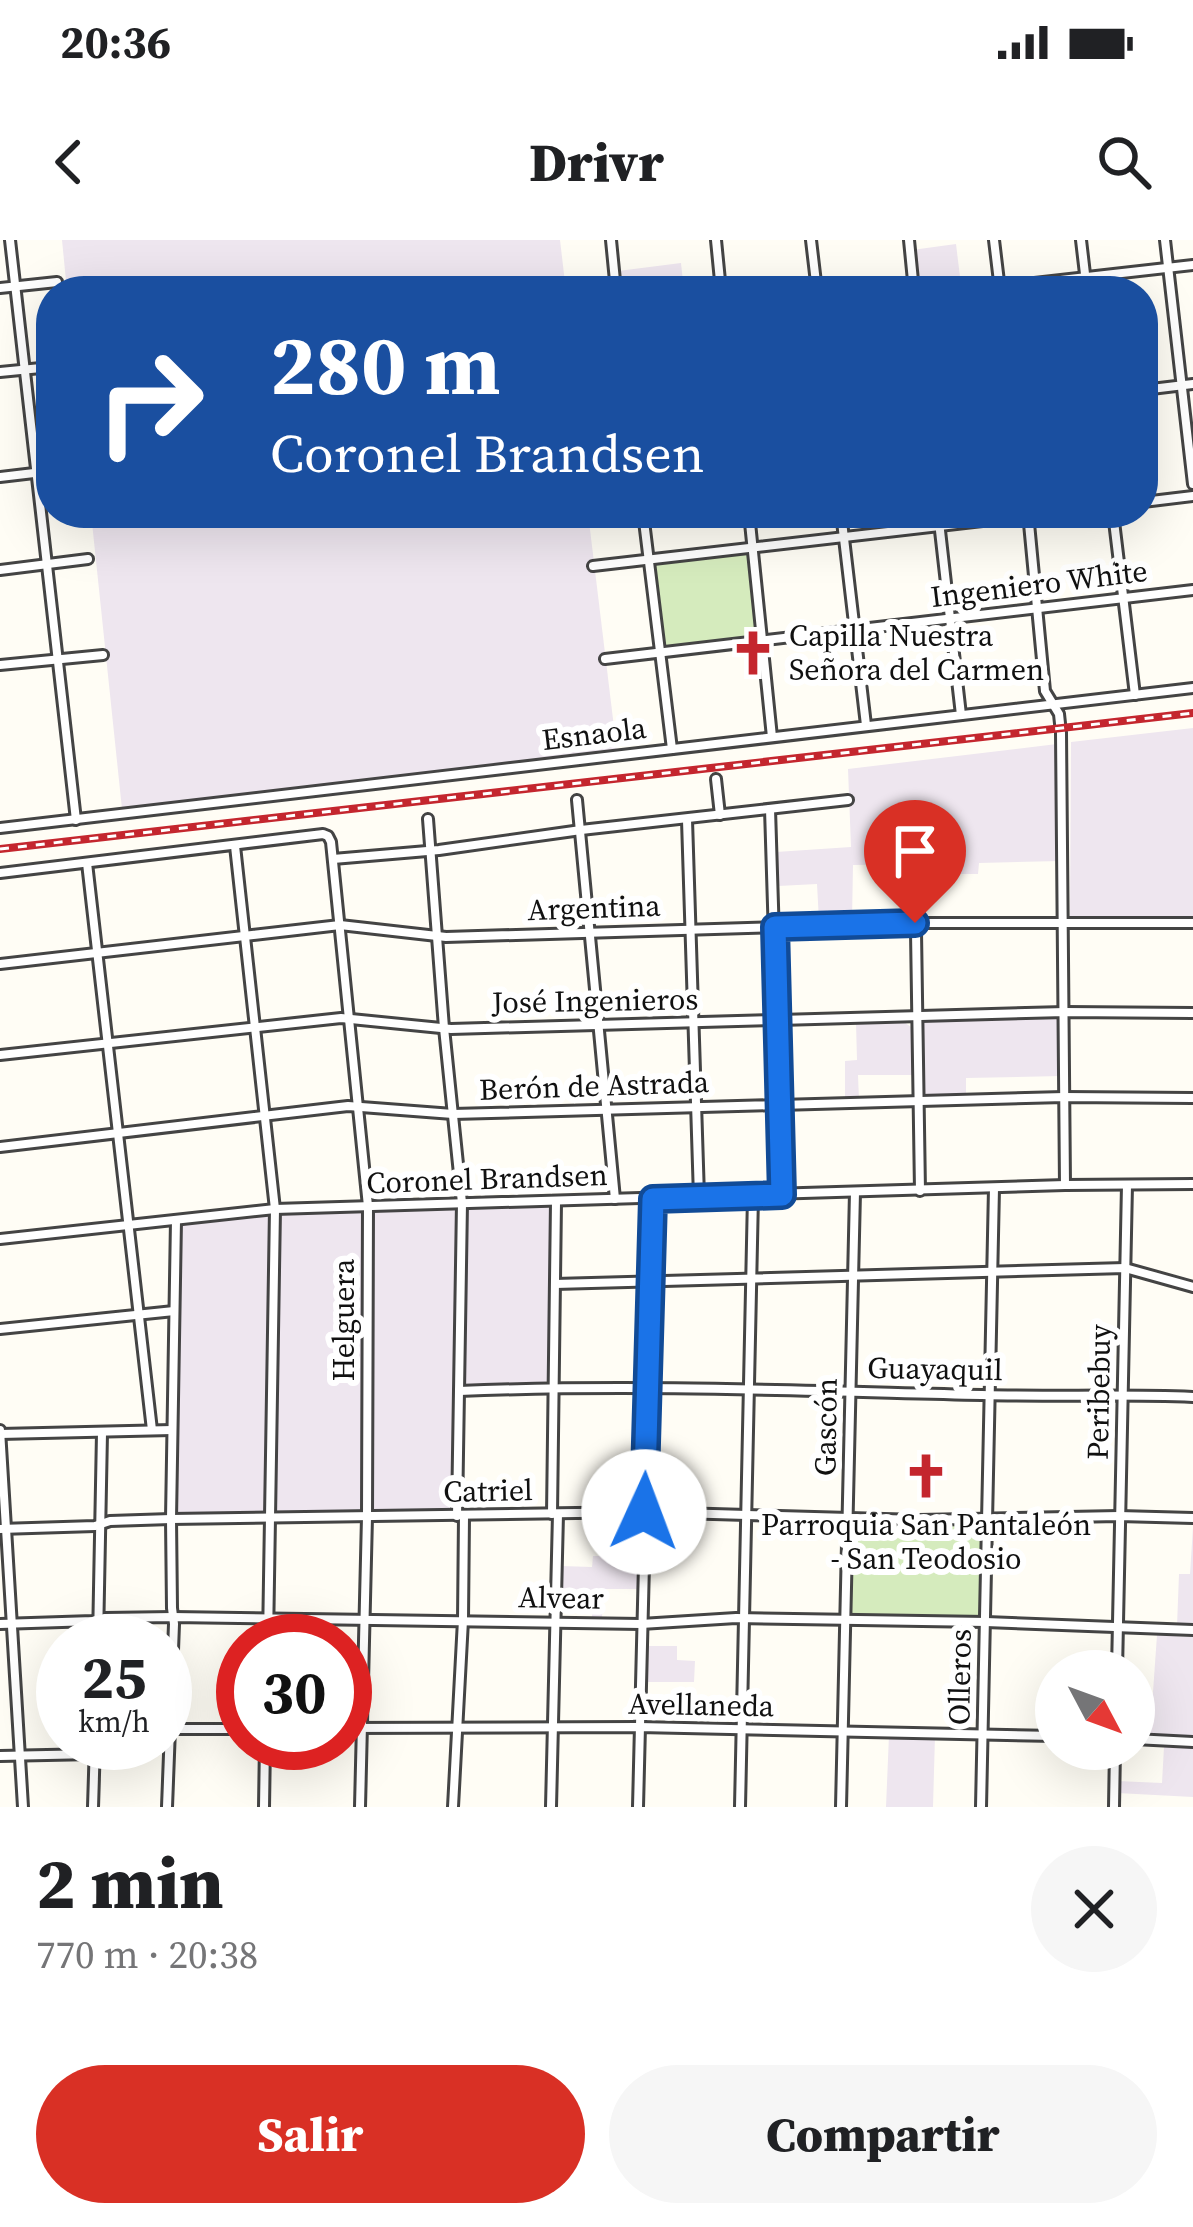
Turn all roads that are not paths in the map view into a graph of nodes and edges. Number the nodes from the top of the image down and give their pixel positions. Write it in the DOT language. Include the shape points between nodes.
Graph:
graph roads {
  1 [pos="10,240"];
  2 [pos="611,240"];
  3 [pos="716,240"];
  4 [pos="811,240"];
  5 [pos="909,240"];
  6 [pos="994,240"];
  7 [pos="1081,240"];
  8 [pos="1165,240"];
  9 [pos="1193,265"];
  10 [pos="1168,267"];
  11 [pos="615,276"];
  12 [pos="720,276"];
  13 [pos="815,276"];
  14 [pos="913,276"];
  15 [pos="998,276"];
  16 [pos="1085,276"];
  17 [pos="1093,276"];
  18 [pos="36,284"];
  19 [pos="15,286"];
  20 [pos="0,288"];
  21 [pos="36,369"];
  22 [pos="24,370"];
  23 [pos="0,372"];
  24 [pos="1193,384"];
  25 [pos="1182,385"];
  26 [pos="1158,387"];
  27 [pos="35,473"];
  28 [pos="0,477"];
  29 [pos="36,481"];
  30 [pos="1193,484"];
  31 [pos="1193,496"];
  32 [pos="1158,500"];
  33 [pos="42,528"];
  34 [pos="645,528"];
  35 [pos="751,528"];
  36 [pos="843,528"];
  37 [pos="923,528"];
  38 [pos="940,528"];
  39 [pos="1029,528"];
  40 [pos="1115,528"];
  41 [pos="844,537"];
  42 [pos="753,547"];
  43 [pos="649,559"];
  44 [pos="88,560"];
  45 [pos="47,565"];
  46 [pos="593,566"];
  47 [pos="0,571"];
  48 [pos="1193,590"];
  49 [pos="1124,598"];
  50 [pos="1037,609"];
  51 [pos="949,618"];
  52 [pos="855,629"];
  53 [pos="763,640"];
  54 [pos="662,652"];
  55 [pos="103,655"];
  56 [pos="57,658"];
  57 [pos="605,659"];
  58 [pos="0,665"];
  59 [pos="1193,688"];
  60 [pos="1136,695"];
  61 [pos="1050,704"];
  62 [pos="961,715"];
  63 [pos="866,725"];
  64 [pos="772,736"];
  65 [pos="672,749"];
  66 [pos="716,779"];
  67 [pos="578,800"];
  68 [pos="848,800"];
  69 [pos="770,809"];
  70 [pos="720,815"];
  71 [pos="428,819"];
  72 [pos="76,820"];
  73 [pos="687,820"];
  74 [pos="0,828"];
  75 [pos="581,830"];
  76 [pos="236,846"];
  77 [pos="430,850"];
  78 [pos="333,859"];
  79 [pos="88,863"];
  80 [pos="915,867"];
  81 [pos="0,873"];
  82 [pos="1063,922"];
  83 [pos="915,923"];
  84 [pos="1193,923"];
  85 [pos="340,925"];
  86 [pos="775,927"];
  87 [pos="690,929"];
  88 [pos="592,932"];
  89 [pos="245,936"];
  90 [pos="438,936"];
  91 [pos="96,953"];
  92 [pos="0,964"];
  93 [pos="1065,1012"];
  94 [pos="1193,1013"];
  95 [pos="916,1016"];
  96 [pos="350,1018"];
  97 [pos="778,1019"];
  98 [pos="694,1023"];
  99 [pos="599,1024"];
  100 [pos="255,1026"];
  101 [pos="444,1028"];
  102 [pos="107,1043"];
  103 [pos="0,1055"];
  104 [pos="1064,1097"];
  105 [pos="1193,1098"];
  106 [pos="918,1101"];
  107 [pos="780,1105"];
  108 [pos="356,1106"];
  109 [pos="696,1107"];
  110 [pos="607,1110"];
  111 [pos="453,1114"];
  112 [pos="264,1117"];
  113 [pos="118,1133"];
  114 [pos="0,1147"];
  115 [pos="1193,1184"];
  116 [pos="1065,1185"];
  117 [pos="1127,1185"];
  118 [pos="994,1188"];
  119 [pos="920,1191"];
  120 [pos="855,1192"];
  121 [pos="782,1195"];
  122 [pos="753,1196"];
  123 [pos="699,1197"];
  124 [pos="615,1199"];
  125 [pos="653,1199"];
  126 [pos="556,1202"];
  127 [pos="462,1204"];
  128 [pos="368,1206"];
  129 [pos="274,1209"];
  130 [pos="176,1220"];
  131 [pos="130,1225"];
  132 [pos="0,1239"];
  133 [pos="1124,1268"];
  134 [pos="992,1272"];
  135 [pos="854,1276"];
  136 [pos="751,1280"];
  137 [pos="649,1282"];
  138 [pos="555,1284"];
  139 [pos="1193,1288"];
  140 [pos="174,1311"];
  141 [pos="137,1315"];
  142 [pos="0,1329"];
  143 [pos="648,1387"];
  144 [pos="553,1388"];
  145 [pos="750,1389"];
  146 [pos="459,1391"];
  147 [pos="850,1391"];
  148 [pos="1124,1394"];
  149 [pos="990,1395"];
  150 [pos="1193,1397"];
  151 [pos="152,1430"];
  152 [pos="172,1430"];
  153 [pos="0,1433"];
  154 [pos="103,1433"];
  155 [pos="644,1512"];
  156 [pos="555,1514"];
  157 [pos="460,1516"];
  158 [pos="746,1516"];
  159 [pos="1119,1516"];
  160 [pos="367,1517"];
  161 [pos="272,1518"];
  162 [pos="848,1518"];
  163 [pos="1193,1518"];
  164 [pos="987,1519"];
  165 [pos="171,1520"];
  166 [pos="102,1524"];
  167 [pos="3,1529"];
  168 [pos="99,1614"];
  169 [pos="173,1614"];
  170 [pos="269,1614"];
  171 [pos="364,1614"];
  172 [pos="372,1619"];
  173 [pos="743,1619"];
  174 [pos="463,1620"];
  175 [pos="556,1621"];
  176 [pos="845,1621"];
  177 [pos="986,1622"];
  178 [pos="36,1623"];
  179 [pos="0,1624"];
  180 [pos="12,1624"];
  181 [pos="641,1624"];
  182 [pos="1118,1625"];
  183 [pos="1193,1630"];
  184 [pos="1117,1650"];
  185 [pos="372,1727"];
  186 [pos="639,1727"];
  187 [pos="457,1728"];
  188 [pos="553,1728"];
  189 [pos="742,1729"];
  190 [pos="843,1731"];
  191 [pos="982,1735"];
  192 [pos="1035,1736"];
  193 [pos="1155,1739"];
  194 [pos="1193,1742"];
  195 [pos="0,1756"];
  196 [pos="20,1756"];
  197 [pos="36,1756"];
  198 [pos="94,1770"];
  199 [pos="167,1770"];
  200 [pos="265,1770"];
  201 [pos="361,1770"];
  202 [pos="1115,1770"];
  203 [pos="23,1807"];
  204 [pos="93,1807"];
  205 [pos="167,1807"];
  206 [pos="264,1807"];
  207 [pos="360,1807"];
  208 [pos="453,1807"];
  209 [pos="550,1807"];
  210 [pos="638,1807"];
  211 [pos="740,1807"];
  212 [pos="841,1807"];
  213 [pos="981,1807"];
  214 [pos="1114,1807"];
  1 -- 19 [label="street"];
  2 -- 11 [label="street"];
  3 -- 12 [label="street"];
  4 -- 13 [label="street"];
  5 -- 14 [label="street"];
  6 -- 15 [label="street"];
  7 -- 16 [label="street"];
  8 -- 10 [label="street"];
  9 -- 10 [label="street"];
  10 -- 17 [label="street"];
  10 -- 25 [label="street"];
  18 -- 19 [label="street"];
  19 -- 20 [label="street"];
  19 -- 22 [label="street"];
  21 -- 22 [label="street"];
  22 -- 23 [label="street"];
  22 -- 27 [label="street"];
  24 -- 25 [label="street"];
  25 -- 26 [label="street"];
  25 -- 30 [label="street"];
  27 -- 28 [label="street"];
  27 -- 29 [label="street"];
  31 -- 32 [label="street"];
  33 -- 45 [label="street"];
  34 -- 43 [label="street"];
  35 -- 42 [label="street"];
  36 -- 41 [label="street"];
  37 -- 41 [label="street"];
  38 -- 51 [label="street"];
  39 -- 50 [label="street"];
  40 -- 49 [label="street"];
  41 -- 42 [label="street"];
  41 -- 52 [label="street"];
  42 -- 43 [label="street"];
  42 -- 53 [label="street"];
  43 -- 46 [label="street"];
  43 -- 54 [label="street"];
  44 -- 45 [label="street"];
  45 -- 47 [label="street"];
  45 -- 56 [label="street"];
  48 -- 49 [label="street, Ingeniero White"];
  49 -- 50 [label="street, Ingeniero White"];
  49 -- 60 [label="street"];
  50 -- 51 [label="street, Ingeniero White"];
  50 -- 61 [label="street"];
  51 -- 52 [label="street, Ingeniero White"];
  51 -- 62 [label="street"];
  52 -- 53 [label="street, Ingeniero White"];
  52 -- 63 [label="street"];
  53 -- 54 [label="street, Ingeniero White"];
  53 -- 64 [label="street"];
  54 -- 57 [label="street, Ingeniero White"];
  54 -- 65 [label="street"];
  55 -- 56 [label="street"];
  56 -- 58 [label="street"];
  56 -- 72 [label="street"];
  59 -- 60 [label="street, Esnaola"];
  60 -- 61 [label="street, Esnaola"];
  61 -- 62 [label="street, Esnaola"];
  61 -- 82 [label="street" via="1061,733"];
  62 -- 63 [label="street, Esnaola"];
  63 -- 64 [label="street, Esnaola"];
  64 -- 65 [label="street, Esnaola"];
  65 -- 72 [label="street, Esnaola"];
  66 -- 70 [label="street"];
  67 -- 75 [label="street"];
  68 -- 69 [label="street"];
  69 -- 70 [label="street"];
  69 -- 86 [label="street"];
  70 -- 73 [label="street"];
  71 -- 77 [label="street"];
  72 -- 74 [label="street, Esnaola"];
  73 -- 75 [label="street"];
  73 -- 87 [label="street"];
  75 -- 77 [label="street"];
  75 -- 88 [label="street"];
  76 -- 78 [label="street, Helguera" via="323,834"];
  76 -- 79 [label="street"];
  76 -- 89 [label="street"];
  77 -- 78 [label="street"];
  77 -- 90 [label="street"];
  78 -- 85 [label="street, Helguera"];
  79 -- 81 [label="street"];
  79 -- 91 [label="street"];
  80 -- 83 [label="street"];
  82 -- 83 [label="street, Argentina"];
  82 -- 84 [label="street, Argentina"];
  82 -- 93 [label="street"];
  83 -- 86 [label="street, Argentina"];
  83 -- 95 [label="street"];
  85 -- 89 [label="street, Argentina"];
  85 -- 90 [label="street, Argentina"];
  85 -- 96 [label="street, Helguera"];
  86 -- 87 [label="street, Argentina"];
  86 -- 97 [label="street"];
  87 -- 88 [label="street, Argentina"];
  87 -- 98 [label="street"];
  88 -- 90 [label="street, Argentina"];
  88 -- 99 [label="street"];
  89 -- 91 [label="street, Argentina"];
  89 -- 100 [label="street"];
  90 -- 101 [label="street"];
  91 -- 92 [label="street, Argentina"];
  91 -- 102 [label="street"];
  93 -- 94 [label="street, José Ingenieros"];
  93 -- 95 [label="street, José Ingenieros"];
  93 -- 104 [label="street"];
  95 -- 97 [label="street, José Ingenieros"];
  95 -- 106 [label="street"];
  96 -- 100 [label="street, José Ingenieros"];
  96 -- 101 [label="street, José Ingenieros"];
  96 -- 108 [label="street, Helguera"];
  97 -- 98 [label="street, José Ingenieros"];
  97 -- 107 [label="street"];
  98 -- 99 [label="street, José Ingenieros"];
  98 -- 109 [label="street"];
  99 -- 101 [label="street, José Ingenieros"];
  99 -- 110 [label="street"];
  100 -- 102 [label="street, José Ingenieros"];
  100 -- 112 [label="street"];
  101 -- 111 [label="street"];
  102 -- 103 [label="street, José Ingenieros"];
  102 -- 113 [label="street"];
  104 -- 105 [label="street, Berón de Astrada"];
  104 -- 106 [label="street, Berón de Astrada"];
  104 -- 116 [label="street"];
  106 -- 107 [label="street, Berón de Astrada"];
  106 -- 119 [label="street"];
  107 -- 109 [label="street, Berón de Astrada"];
  107 -- 121 [label="street"];
  108 -- 111 [label="street, Berón de Astrada"];
  108 -- 112 [label="street, Berón de Astrada"];
  108 -- 128 [label="street, Helguera"];
  109 -- 110 [label="street, Berón de Astrada"];
  109 -- 123 [label="street"];
  110 -- 111 [label="street, Berón de Astrada"];
  110 -- 124 [label="street"];
  111 -- 127 [label="street"];
  112 -- 113 [label="street, Berón de Astrada"];
  112 -- 129 [label="street"];
  113 -- 114 [label="street, Berón de Astrada"];
  113 -- 131 [label="street"];
  115 -- 117 [label="street, Coronel Brandsen"];
  116 -- 117 [label="street, Coronel Brandsen"];
  116 -- 118 [label="street, Coronel Brandsen"];
  117 -- 133 [label="street, Peribebuy"];
  118 -- 119 [label="street, Coronel Brandsen"];
  118 -- 134 [label="street, Olleros"];
  119 -- 120 [label="street, Coronel Brandsen"];
  120 -- 121 [label="street, Coronel Brandsen"];
  120 -- 135 [label="street, Gascón"];
  121 -- 122 [label="street, Coronel Brandsen"];
  122 -- 123 [label="street, Coronel Brandsen"];
  122 -- 136 [label="street"];
  123 -- 125 [label="street, Coronel Brandsen"];
  124 -- 125 [label="street, Coronel Brandsen"];
  124 -- 126 [label="street, Coronel Brandsen"];
  125 -- 137 [label="street"];
  126 -- 127 [label="street, Coronel Brandsen"];
  126 -- 138 [label="street"];
  127 -- 128 [label="street, Coronel Brandsen"];
  127 -- 146 [label="street"];
  128 -- 129 [label="street, Coronel Brandsen"];
  128 -- 160 [label="street, Helguera"];
  129 -- 130 [label="street, Coronel Brandsen"];
  129 -- 161 [label="street"];
  130 -- 131 [label="street, Coronel Brandsen"];
  130 -- 140 [label="street"];
  131 -- 132 [label="street, Coronel Brandsen"];
  131 -- 141 [label="street"];
  133 -- 134 [label="street"];
  133 -- 139 [label="street"];
  133 -- 148 [label="street, Peribebuy"];
  134 -- 135 [label="street"];
  134 -- 149 [label="street, Olleros"];
  135 -- 136 [label="street"];
  135 -- 147 [label="street, Gascón"];
  136 -- 137 [label="street"];
  136 -- 145 [label="street"];
  137 -- 138 [label="street"];
  137 -- 143 [label="street"];
  138 -- 144 [label="street"];
  140 -- 141 [label="street"];
  140 -- 152 [label="street"];
  141 -- 142 [label="street"];
  141 -- 151 [label="street"];
  143 -- 144 [label="street, Guayaquil"];
  143 -- 145 [label="street, Guayaquil"];
  143 -- 155 [label="street"];
  144 -- 146 [label="street, Guayaquil"];
  144 -- 156 [label="street"];
  145 -- 147 [label="street, Guayaquil"];
  145 -- 158 [label="street"];
  146 -- 157 [label="street"];
  147 -- 149 [label="street, Guayaquil"];
  147 -- 162 [label="street, Gascón"];
  148 -- 149 [label="street, Guayaquil"];
  148 -- 150 [label="street, Guayaquil"];
  148 -- 159 [label="street, Peribebuy"];
  149 -- 164 [label="street, Olleros"];
  151 -- 152 [label="street"];
  151 -- 154 [label="street"];
  152 -- 165 [label="street"];
  153 -- 154 [label="street"];
  153 -- 167 [label="street"];
  154 -- 166 [label="street"];
  155 -- 156 [label="street, Catriel"];
  155 -- 158 [label="street, Catriel"];
  155 -- 181 [label="street"];
  156 -- 157 [label="street, Catriel"];
  156 -- 175 [label="street"];
  157 -- 160 [label="street, Catriel"];
  157 -- 174 [label="street"];
  158 -- 162 [label="street, Catriel"];
  158 -- 173 [label="street"];
  159 -- 163 [label="street, Catriel"];
  159 -- 164 [label="street, Catriel"];
  159 -- 182 [label="street, Peribebuy"];
  160 -- 161 [label="street, Catriel"];
  160 -- 171 [label="street, Helguera"];
  161 -- 165 [label="street, Catriel"];
  161 -- 170 [label="street"];
  162 -- 164 [label="street, Catriel"];
  162 -- 176 [label="street, Gascón"];
  164 -- 177 [label="street, Olleros"];
  165 -- 166 [label="street, Catriel"];
  165 -- 169 [label="street"];
  166 -- 167 [label="street, Catriel"];
  166 -- 168 [label="street"];
  167 -- 180 [label="street"];
  172 -- 174 [label="street, Alvear"];
  173 -- 176 [label="street, Alvear"];
  173 -- 181 [label="street, Alvear"];
  173 -- 189 [label="street"];
  174 -- 175 [label="street, Alvear"];
  174 -- 187 [label="street"];
  175 -- 181 [label="street, Alvear"];
  175 -- 188 [label="street"];
  176 -- 177 [label="street, Alvear"];
  176 -- 190 [label="street, Gascón"];
  177 -- 182 [label="street, Alvear"];
  177 -- 191 [label="street, Olleros"];
  178 -- 180 [label="street, Alvear"];
  179 -- 180 [label="street, Alvear"];
  180 -- 196 [label="street"];
  181 -- 186 [label="street"];
  182 -- 183 [label="street, Alvear"];
  182 -- 184 [label="street, Peribebuy"];
  185 -- 187 [label="street, Avellaneda"];
  186 -- 188 [label="street, Avellaneda"];
  186 -- 189 [label="street, Avellaneda"];
  186 -- 210 [label="street"];
  187 -- 188 [label="street, Avellaneda"];
  187 -- 208 [label="street"];
  188 -- 209 [label="street"];
  189 -- 190 [label="street, Avellaneda"];
  189 -- 211 [label="street"];
  190 -- 191 [label="street, Avellaneda"];
  190 -- 212 [label="street, Gascón"];
  191 -- 192 [label="street, Avellaneda"];
  191 -- 213 [label="street, Olleros"];
  193 -- 194 [label="street"];
  195 -- 196 [label="street"];
  196 -- 197 [label="street"];
  196 -- 203 [label="street"];
  198 -- 204 [label="street"];
  199 -- 205 [label="street"];
  200 -- 206 [label="street"];
  201 -- 207 [label="street, Helguera"];
  202 -- 214 [label="street"];
}
